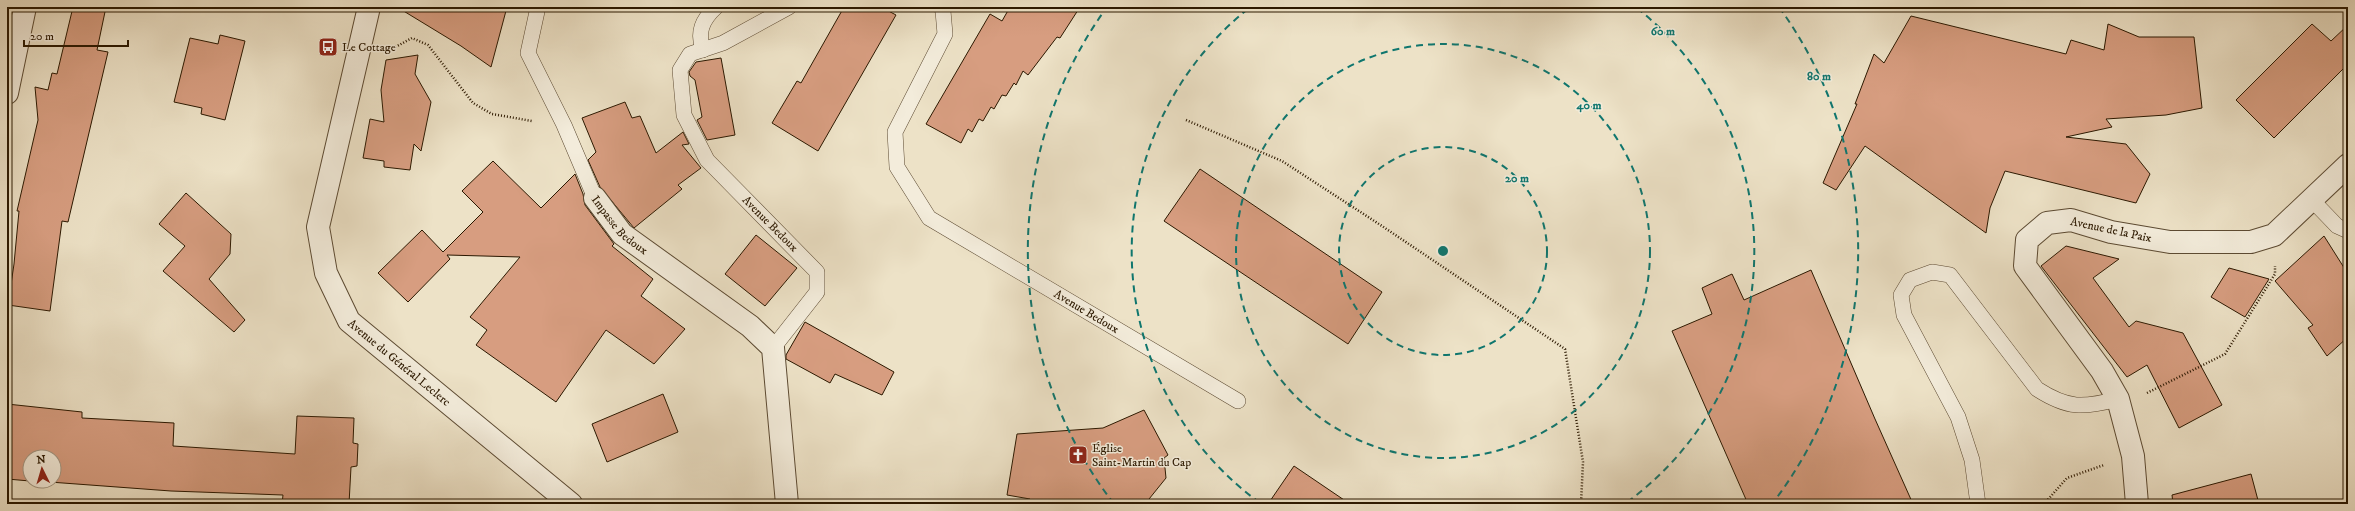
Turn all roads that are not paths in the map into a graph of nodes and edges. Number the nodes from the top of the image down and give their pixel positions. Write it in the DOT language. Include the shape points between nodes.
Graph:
graph roads {
  1 [pos="25,7"];
  2 [pos="369,7"];
  3 [pos="538,7"];
  4 [pos="716,7"];
  5 [pos="789,7"];
  6 [pos="941,7"];
  7 [pos="703,50"];
  8 [pos="7,93"];
  9 [pos="2348,165"];
  10 [pos="595,198"];
  11 [pos="2312,200"];
  12 [pos="2348,231"];
  13 [pos="773,348"];
  14 [pos="2118,399"];
  15 [pos="1238,401"];
  16 [pos="571,504"];
  17 [pos="787,504"];
  18 [pos="1978,504"];
  19 [pos="2137,504"];
  1 -- 8 [label="street"];
  2 -- 16 [label="street, Avenue du Général Leclerc" via="318,227 326,273 349,320"];
  3 -- 10 [label="lane, Impasse Bedoux" via="528,53 564,125"];
  4 -- 7 [label="lane" via="700,27 699,38"];
  5 -- 7 [label="lane, Avenue Bedoux" via="723,43"];
  6 -- 15 [label="lane, Avenue Bedoux" via="945,34 895,132 897,167 929,218"];
  7 -- 13 [label="lane, Avenue Bedoux" via="690,54 680,70 684,116 707,160 817,272 818,292"];
  9 -- 11 [label="street, Avenue de la Paix"];
  10 -- 13 [label="street, Impasse Bedoux" via="622,234 750,326"];
  11 -- 12 [label="lane" via="2337,226"];
  11 -- 14 [label="street, Avenue de la Paix" via="2274,235 2250,242 2170,242 2111,232 2071,220 2047,223 2027,240 2025,266 2102,371"];
  13 -- 17 [label="street"];
  14 -- 18 [label="lane" via="2079,407 2055,400 2037,389 1950,275 1932,272 1910,280 1901,295 1904,315 1958,417 1972,460"];
  14 -- 19 [label="street, Avenue de la Paix" via="2133,456"];
}
